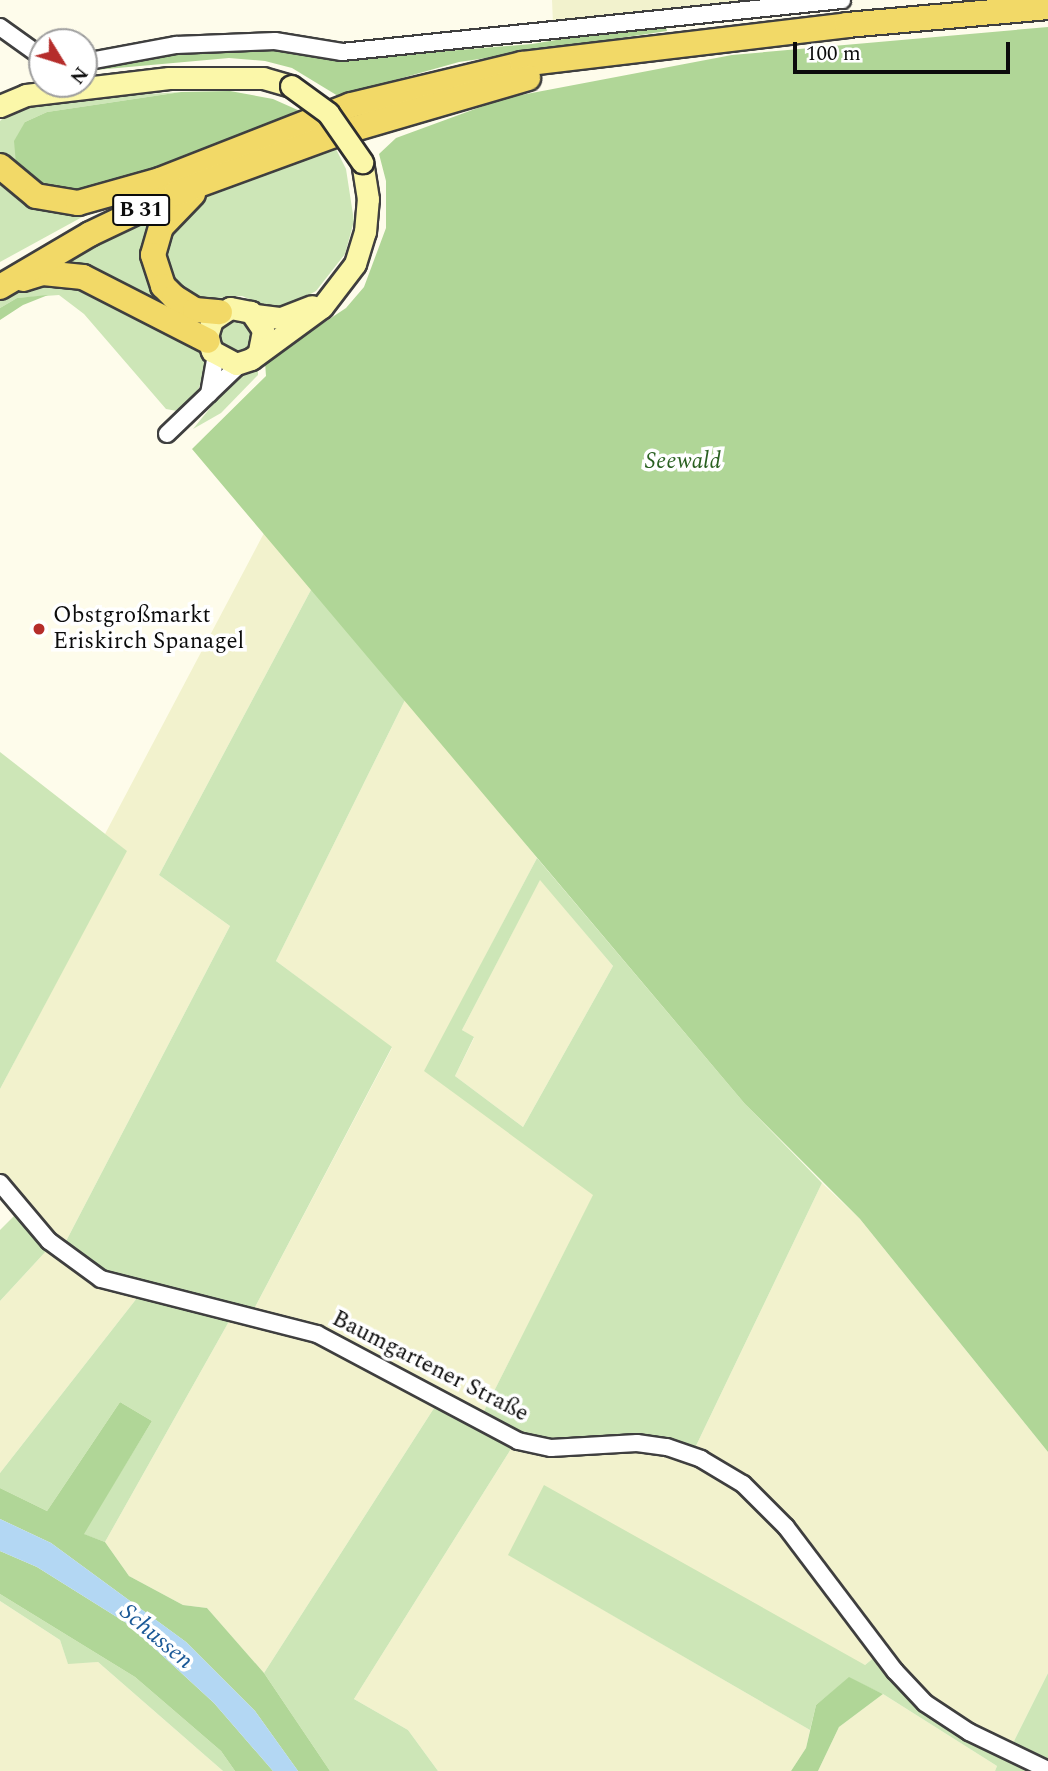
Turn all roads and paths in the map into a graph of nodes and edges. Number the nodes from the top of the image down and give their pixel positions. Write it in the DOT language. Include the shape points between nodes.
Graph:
graph roads {
  1 [pos="842,0"];
  2 [pos="1048,7"];
  3 [pos="0,27"];
  4 [pos="28,47"];
  5 [pos="626,51"];
  6 [pos="98,59"];
  7 [pos="0,91"];
  8 [pos="26,95"];
  9 [pos="0,106"];
  10 [pos="0,166"];
  11 [pos="253,166"];
  12 [pos="160,180"];
  13 [pos="0,268"];
  14 [pos="0,289"];
  15 [pos="330,298"];
  16 [pos="220,312"];
  17 [pos="255,315"];
  18 [pos="212,348"];
  19 [pos="250,357"];
  20 [pos="209,394"];
  21 [pos="167,434"];
  22 [pos="0,1183"];
  23 [pos="1048,1770"];
  1 -- 6 [label="street" via="342,52 275,41 176,45"];
  2 -- 5 [label="main road, B 31"];
  3 -- 4 [label="street"];
  5 -- 11 [label="main road, B 31" via="340,133"];
  5 -- 12 [label="main road, B 31" via="522,64 400,91 289,126"];
  7 -- 8 [label="street"];
  8 -- 9 [label="street"];
  8 -- 15 [label="street, bridge" via="169,78 263,78 291,86 328,113 362,162 368,199 365,232 355,264"];
  10 -- 12 [label="main road" via="26,191 62,202 112,196"];
  11 -- 14 [label="main road, B 31" via="176,193 102,228"];
  11 -- 16 [label="main road" via="183,201 156,239 153,255 163,286 182,304 205,313"];
  12 -- 13 [label="main road, B 31"];
  14 -- 18 [label="main road" via="43,273 83,277"];
  15 -- 17 [label="street" via="281,318"];
  15 -- 19 [label="street" via="302,324"];
  16 -- 17 [label="street" via="235,307"];
  16 -- 18 [label="street" via="209,325"];
  17 -- 19 [label="street" via="263,330"];
  18 -- 19 [label="street"];
  18 -- 20 [label="street"];
  19 -- 20 [label="street"];
  20 -- 21 [label="street"];
  22 -- 23 [label="street, Baumgartener Straße" via="48,1241 101,1279 317,1334 518,1441 551,1448 636,1443 667,1447 701,1459 743,1484 786,1527 895,1671 925,1703 969,1732"];
}
